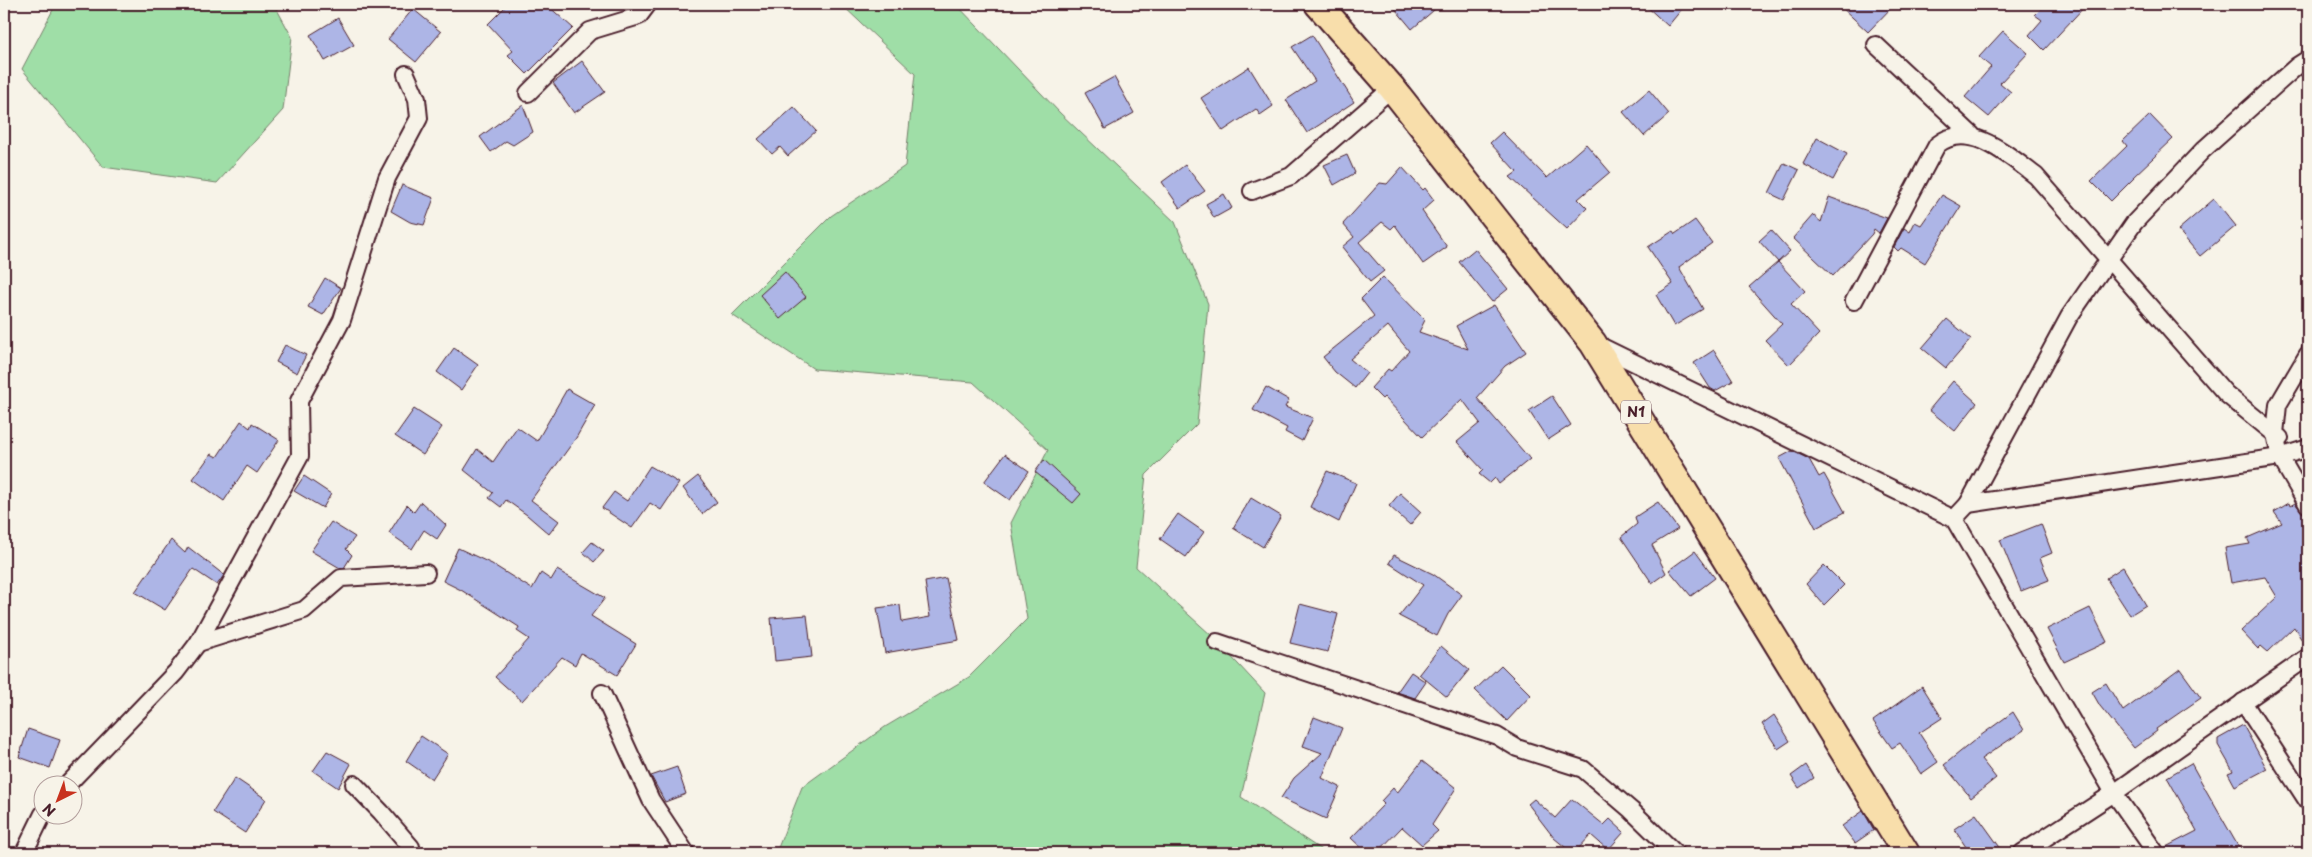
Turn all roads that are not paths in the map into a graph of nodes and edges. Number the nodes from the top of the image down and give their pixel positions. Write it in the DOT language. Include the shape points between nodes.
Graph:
graph roads {
  1 [pos="648,4"];
  2 [pos="1318,4"];
  3 [pos="1876,45"];
  4 [pos="2308,59"];
  5 [pos="406,74"];
  6 [pos="1392,88"];
  7 [pos="528,93"];
  8 [pos="1972,135"];
  9 [pos="1252,191"];
  10 [pos="2108,261"];
  11 [pos="1854,300"];
  12 [pos="1593,342"];
  13 [pos="2308,354"];
  14 [pos="2275,434"];
  15 [pos="2303,450"];
  16 [pos="2280,457"];
  17 [pos="1968,504"];
  18 [pos="2308,505"];
  19 [pos="1954,518"];
  20 [pos="426,573"];
  21 [pos="1217,642"];
  22 [pos="198,643"];
  23 [pos="2308,657"];
  24 [pos="602,692"];
  25 [pos="2243,702"];
  26 [pos="78,774"];
  27 [pos="354,784"];
  28 [pos="2114,793"];
  29 [pos="2308,802"];
  30 [pos="37,824"];
  31 [pos="24,853"];
  32 [pos="412,853"];
  33 [pos="686,853"];
  34 [pos="1675,853"];
  35 [pos="1906,853"];
  36 [pos="2022,853"];
  37 [pos="2156,853"];
  1 -- 7 [label="street" via="639,16 590,31"];
  2 -- 6 [label="highway, N1"];
  3 -- 8 [label="street"];
  4 -- 10 [label="street" via="2203,150 2134,223"];
  5 -- 22 [label="street" via="416,98 419,118 387,178 342,320 299,401 300,456"];
  6 -- 9 [label="street" via="1291,176"];
  6 -- 12 [label="highway, N1"];
  8 -- 10 [label="street" via="2007,154 2036,176"];
  8 -- 11 [label="street" via="1948,136 1937,145"];
  10 -- 14 [label="street" via="2226,394"];
  10 -- 17 [label="street" via="2069,317"];
  12 -- 19 [label="street"];
  12 -- 35 [label="highway, N1"];
  13 -- 14 [label="street" via="2278,405"];
  14 -- 15 [label="street"];
  14 -- 16 [label="street"];
  15 -- 16 [label="street"];
  16 -- 17 [label="street"];
  16 -- 18 [label="street"];
  17 -- 19 [label="street"];
  19 -- 28 [label="street"];
  20 -- 22 [label="street" via="341,578 304,610"];
  21 -- 34 [label="street" via="1497,736 1517,748 1583,769"];
  22 -- 26 [label="street" via="176,672"];
  23 -- 25 [label="street"];
  24 -- 33 [label="street" via="651,800"];
  25 -- 28 [label="street"];
  25 -- 29 [label="street"];
  27 -- 32 [label="street" via="411,847"];
  28 -- 36 [label="street"];
  28 -- 37 [label="street"];
  30 -- 31 [label="street"];
}
